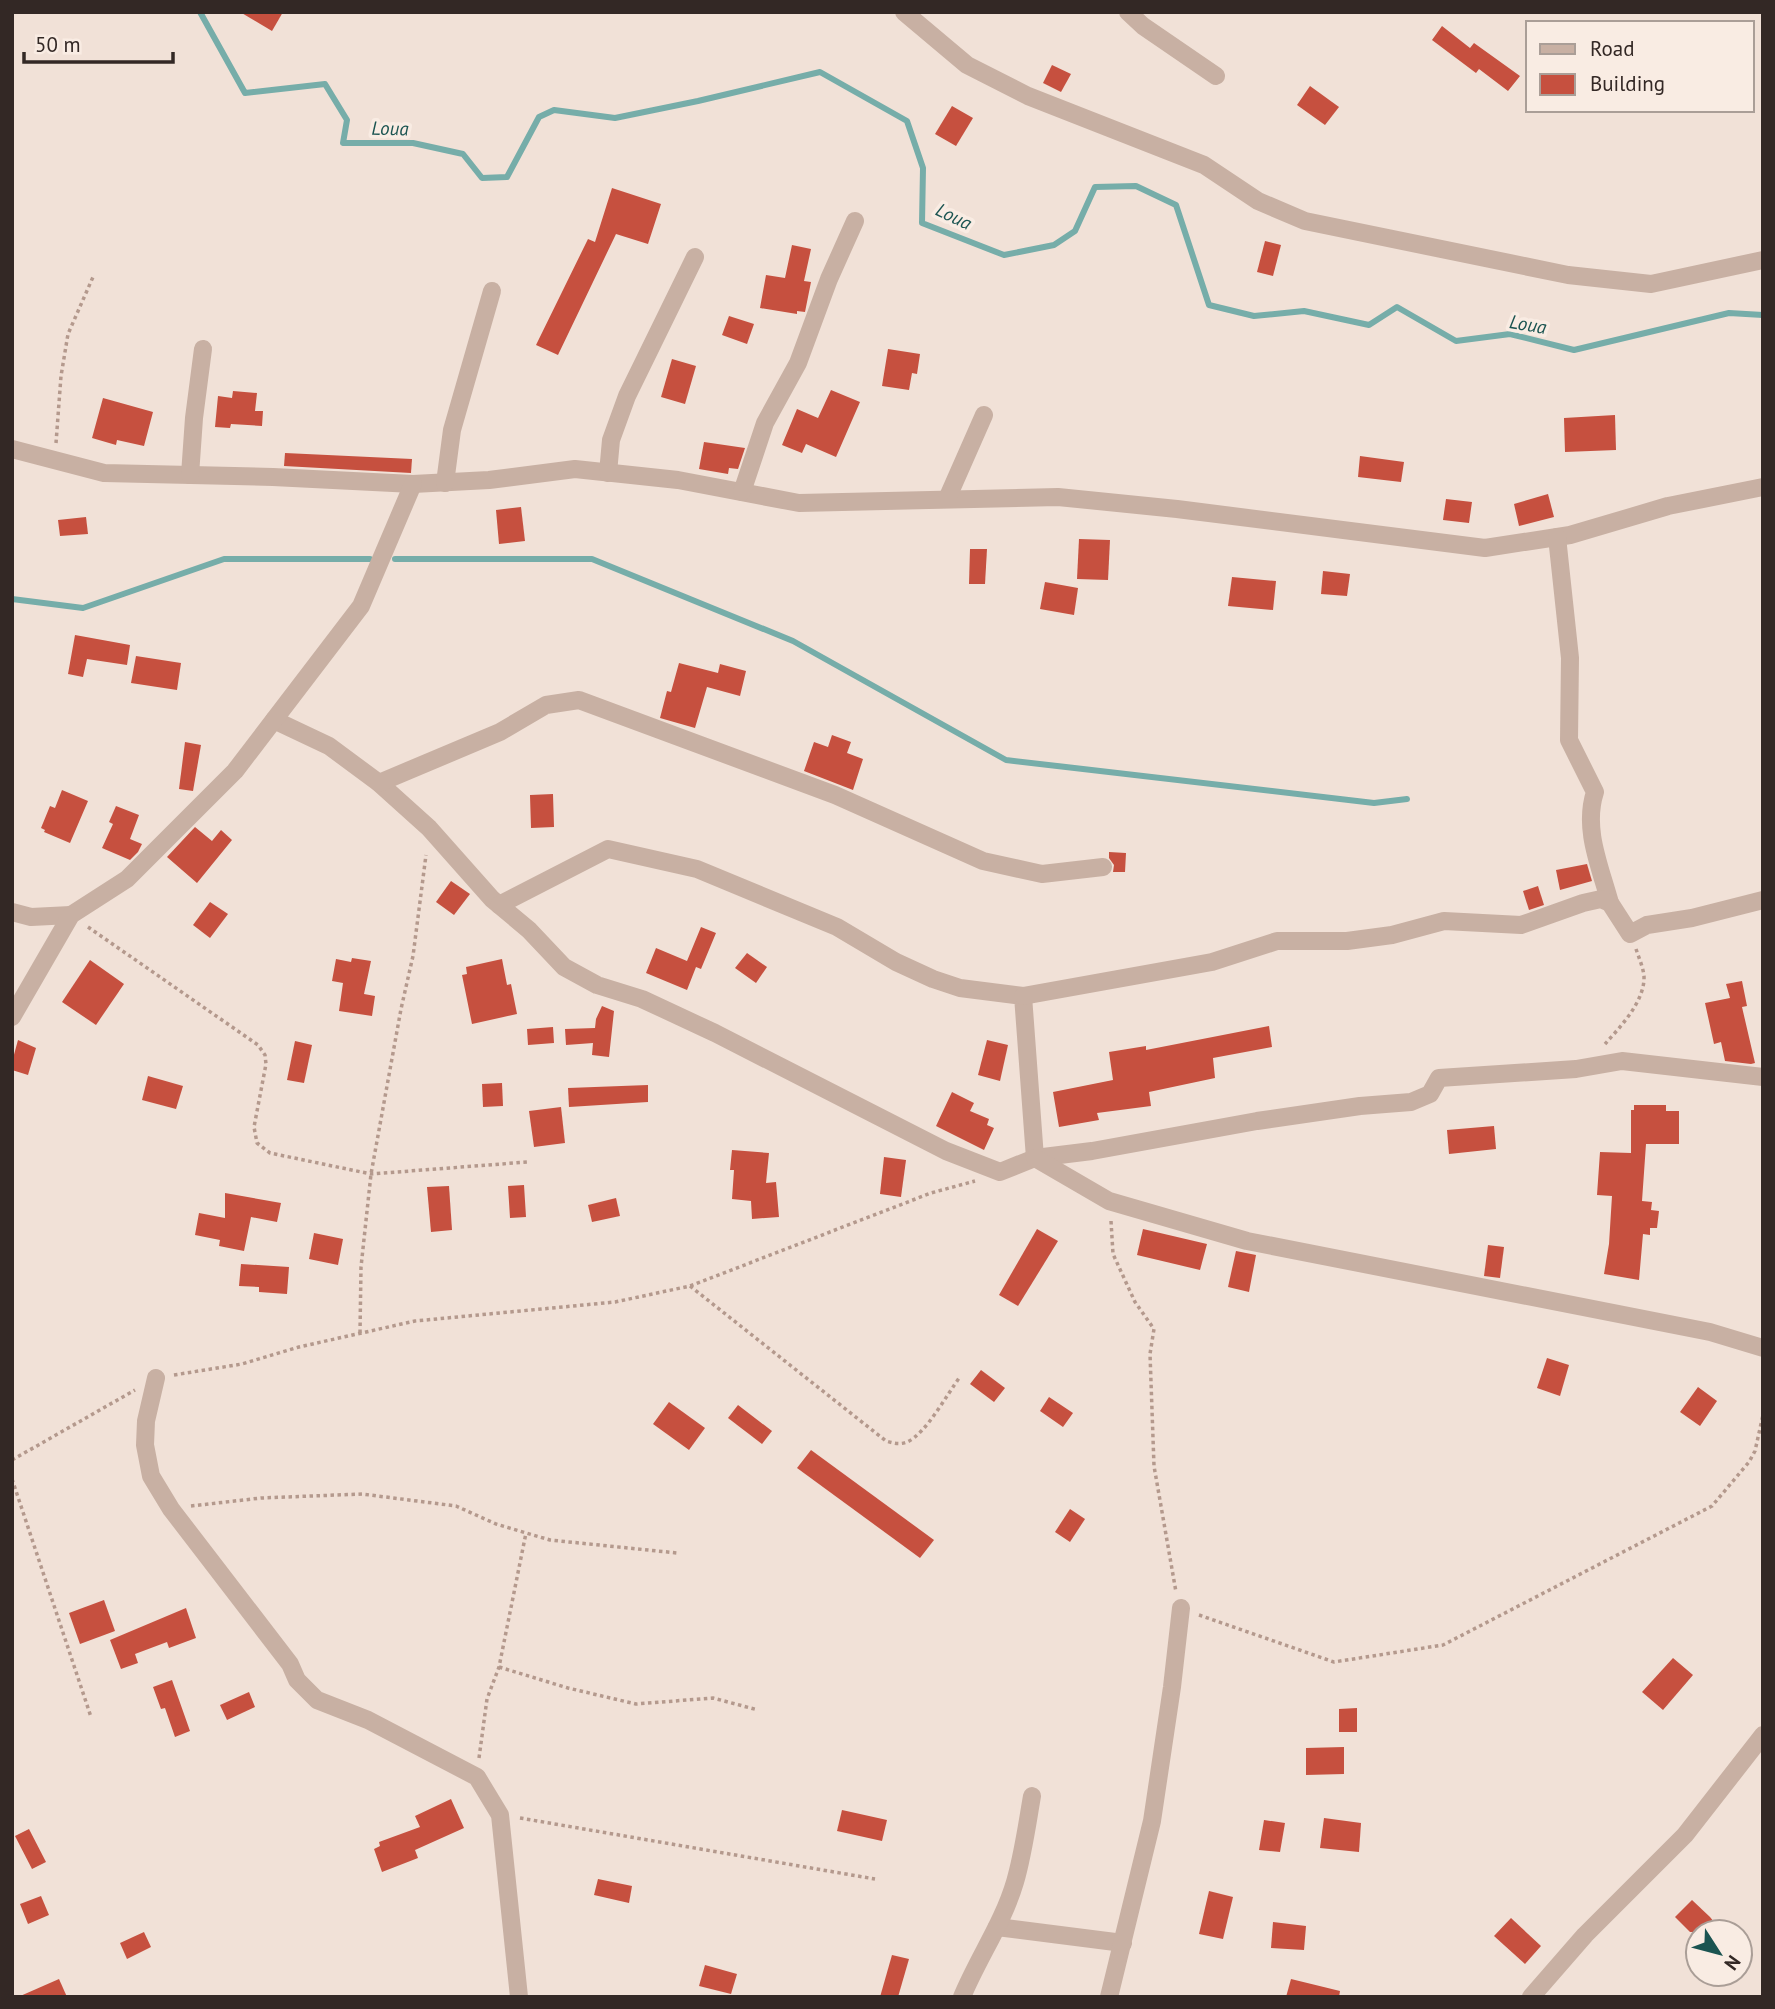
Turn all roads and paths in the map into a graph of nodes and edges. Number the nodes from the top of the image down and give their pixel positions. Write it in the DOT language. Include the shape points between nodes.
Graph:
graph roads {
  1 [pos="904,12"];
  2 [pos="1128,12"];
  3 [pos="1216,76"];
  4 [pos="855,221"];
  5 [pos="695,257"];
  6 [pos="1763,260"];
  7 [pos="93,277"];
  8 [pos="492,291"];
  9 [pos="203,349"];
  10 [pos="984,415"];
  11 [pos="12,449"];
  12 [pos="55,459"];
  13 [pos="608,473"];
  14 [pos="190,475"];
  15 [pos="445,482"];
  16 [pos="413,484"];
  17 [pos="1763,487"];
  18 [pos="742,492"];
  19 [pos="947,499"];
  20 [pos="1557,537"];
  21 [pos="274,720"];
  22 [pos="379,783"];
  23 [pos="429,828"];
  24 [pos="1103,867"];
  25 [pos="1763,900"];
  26 [pos="1610,903"];
  27 [pos="499,905"];
  28 [pos="12,912"];
  29 [pos="71,915"];
  30 [pos="1630,934"];
  31 [pos="1023,996"];
  32 [pos="12,1017"];
  33 [pos="1603,1046"];
  34 [pos="1763,1077"];
  35 [pos="1035,1158"];
  36 [pos="527,1161"];
  37 [pos="1000,1172"];
  38 [pos="371,1174"];
  39 [pos="1109,1201"];
  40 [pos="690,1286"];
  41 [pos="360,1333"];
  42 [pos="1763,1348"];
  43 [pos="960,1377"];
  44 [pos="156,1378"];
  45 [pos="1763,1415"];
  46 [pos="12,1460"];
  47 [pos="12,1479"];
  48 [pos="171,1509"];
  49 [pos="526,1533"];
  50 [pos="677,1553"];
  51 [pos="1181,1608"];
  52 [pos="499,1667"];
  53 [pos="758,1710"];
  54 [pos="91,1717"];
  55 [pos="1763,1735"];
  56 [pos="477,1777"];
  57 [pos="1032,1796"];
  58 [pos="500,1815"];
  59 [pos="875,1879"];
  60 [pos="997,1927"];
  61 [pos="1123,1943"];
  62 [pos="519,1997"];
  63 [pos="962,1997"];
  64 [pos="1109,1997"];
  65 [pos="1531,1997"];
  1 -- 6 [label="street" via="967,65 1028,96 1204,165 1258,201 1305,221 1568,275 1651,284"];
  2 -- 3 [label="street"];
  4 -- 18 [label="street" via="798,363 765,423"];
  5 -- 13 [label="street" via="627,396 611,440"];
  7 -- 12 [label="path" via="68,334"];
  8 -- 15 [label="street" via="452,430"];
  9 -- 14 [label="street"];
  10 -- 19 [label="street"];
  11 -- 12 [label="street"];
  12 -- 14 [label="street" via="104,473"];
  13 -- 15 [label="street" via="575,470"];
  13 -- 18 [label="street"];
  14 -- 16 [label="street"];
  15 -- 16 [label="street"];
  16 -- 21 [label="street" via="361,606"];
  17 -- 20 [label="street" via="1668,506"];
  18 -- 19 [label="street" via="799,503"];
  19 -- 20 [label="street" via="1058,497 1485,548"];
  20 -- 26 [label="street" via="1570,658 1569,740 1595,792 1591,828"];
  21 -- 22 [label="street" via="329,746"];
  21 -- 29 [label="street" via="235,771 127,879"];
  22 -- 23 [label="street"];
  22 -- 24 [label="street" via="500,732 546,705 579,701 835,794 983,861 1042,874"];
  23 -- 27 [label="street"];
  23 -- 38 [label="path" via="413,956"];
  25 -- 30 [label="street" via="1647,925"];
  26 -- 30 [label="street"];
  26 -- 31 [label="street" via="1601,899 1583,902 1521,925 1444,922 1347,941 1277,941 1212,962"];
  27 -- 31 [label="street" via="608,849 697,869 837,926 933,979 960,988"];
  27 -- 37 [label="street" via="564,967 597,985 642,999 946,1151"];
  28 -- 29 [label="street" via="31,917"];
  29 -- 32 [label="street"];
  29 -- 38 [label="path" via="258,1045 266,1064 254,1127 262,1149"];
  30 -- 33 [label="path" via="1642,968 1643,991"];
  31 -- 35 [label="street"];
  34 -- 35 [label="street" via="1622,1061 1439,1079 1430,1094 1411,1102 1257,1121"];
  35 -- 37 [label="street"];
  35 -- 39 [label="street"];
  36 -- 38 [label="path"];
  37 -- 40 [label="path" via="931,1193"];
  38 -- 41 [label="path" via="361,1267"];
  39 -- 42 [label="street" via="1247,1241 1699,1330"];
  39 -- 51 [label="path" via="1113,1254 1135,1302 1154,1329 1150,1354 1154,1466"];
  40 -- 41 [label="path" via="615,1302 415,1321"];
  40 -- 43 [label="path" via="886,1441 897,1444 917,1435"];
  41 -- 44 [label="path" via="242,1364"];
  44 -- 46 [label="path"];
  44 -- 48 [label="street" via="146,1421 146,1461"];
  45 -- 51 [label="path" via="1749,1462 1712,1506 1443,1645 1334,1662"];
  47 -- 54 [label="path"];
  48 -- 49 [label="path" via="261,1498 362,1494 456,1506"];
  48 -- 56 [label="street" via="290,1664 296,1680 317,1700 368,1720"];
  49 -- 50 [label="path" via="550,1540"];
  49 -- 52 [label="path"];
  51 -- 61 [label="street" via="1152,1821"];
  52 -- 53 [label="path" via="636,1704 713,1699"];
  52 -- 56 [label="path" via="487,1699"];
  55 -- 65 [label="street" via="1685,1835 1585,1935"];
  56 -- 58 [label="street"];
  57 -- 60 [label="street" via="1015,1882"];
  58 -- 59 [label="path"];
  58 -- 62 [label="street"];
  60 -- 61 [label="street"];
  60 -- 63 [label="street"];
  61 -- 64 [label="street"];
}
